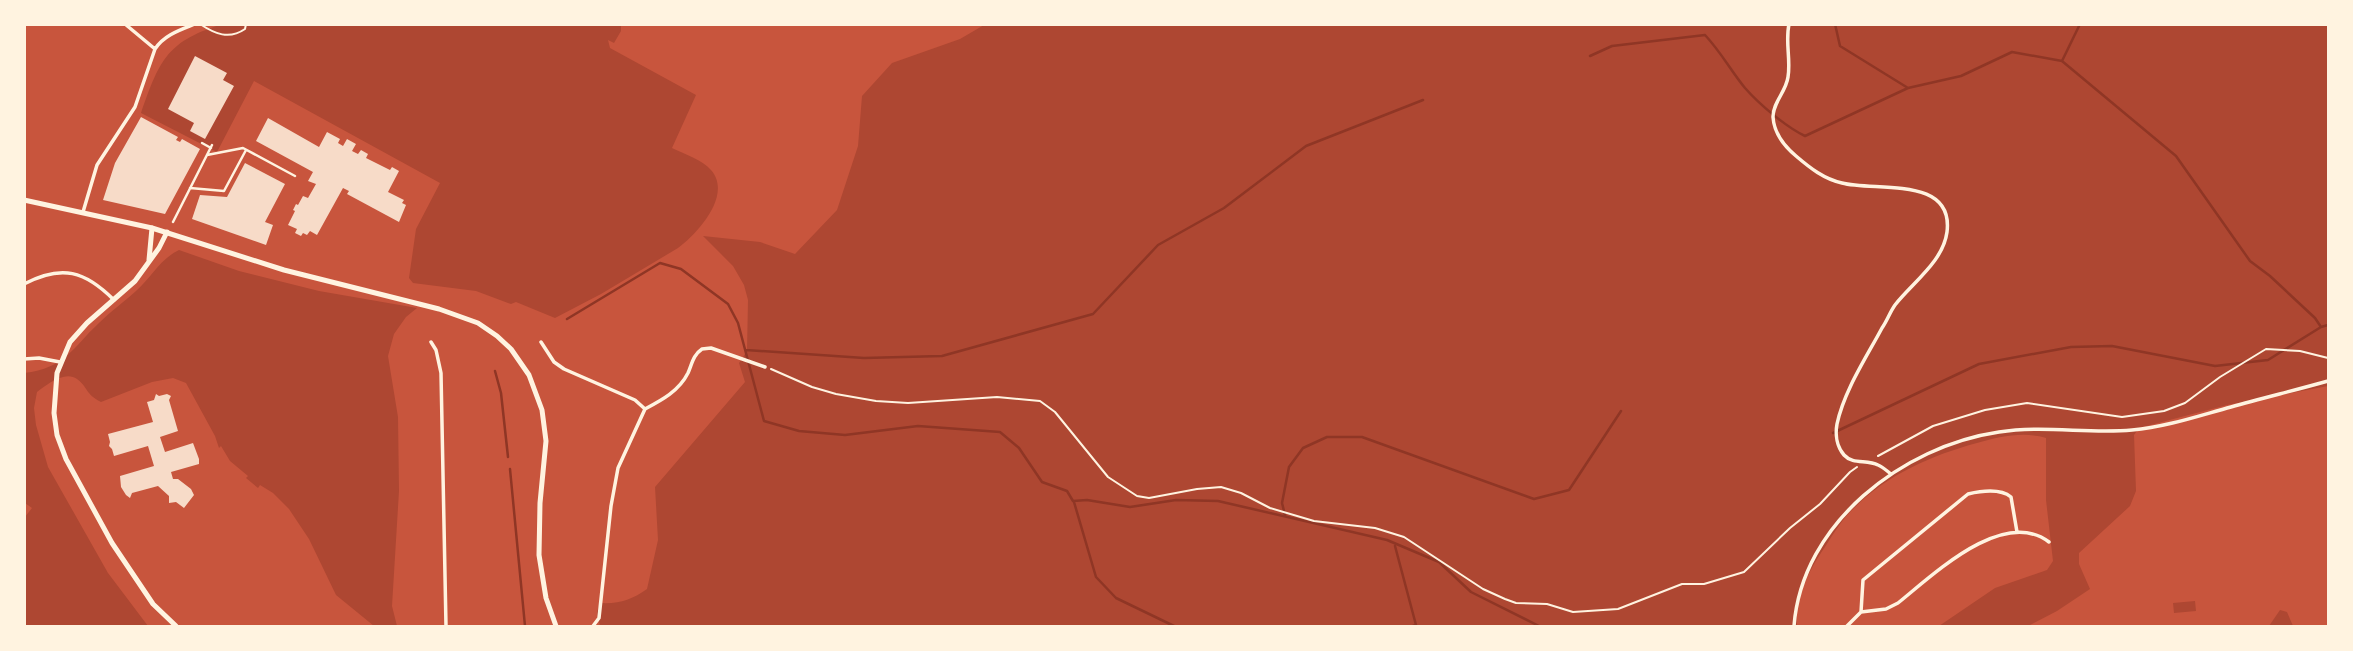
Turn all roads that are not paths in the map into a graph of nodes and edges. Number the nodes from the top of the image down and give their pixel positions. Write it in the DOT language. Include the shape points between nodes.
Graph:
graph roads {
  1 [pos="125,24"];
  2 [pos="198,24"];
  3 [pos="246,24"];
  4 [pos="1789,24"];
  5 [pos="155,49"];
  6 [pos="202,143"];
  7 [pos="246,150"];
  8 [pos="207,155"];
  9 [pos="295,176"];
  10 [pos="190,188"];
  11 [pos="24,200"];
  12 [pos="83,212"];
  13 [pos="173,222"];
  14 [pos="152,228"];
  15 [pos="167,232"];
  16 [pos="149,260"];
  17 [pos="24,284"];
  18 [pos="114,300"];
  19 [pos="431,342"];
  20 [pos="541,342"];
  21 [pos="24,359"];
  22 [pos="60,362"];
  23 [pos="765,367"];
  24 [pos="2329,381"];
  25 [pos="645,409"];
  26 [pos="1891,474"];
  27 [pos="2017,532"];
  28 [pos="2049,542"];
  29 [pos="1861,612"];
  30 [pos="176,626"];
  31 [pos="446,626"];
  32 [pos="556,626"];
  33 [pos="593,626"];
  34 [pos="1794,626"];
  35 [pos="1847,626"];
  1 -- 5 [label="street"];
  2 -- 3 [label="lane" via="230,36"];
  2 -- 5 [label="street" via="172,34"];
  4 -- 26 [label="street" via="1788,79 1773,112 1776,134 1784,144 1830,180 1924,192 1936,199 1945,213 1947,232 1941,249 1893,308 1837,425 1842,453 1854,461 1878,464"];
  5 -- 12 [label="street" via="135,107 97,165"];
  6 -- 8 [label="street" via="212,146"];
  7 -- 8 [label="street"];
  7 -- 9 [label="street"];
  7 -- 10 [label="street" via="224,191"];
  8 -- 10 [label="street"];
  10 -- 13 [label="street"];
  11 -- 12 [label="main road"];
  12 -- 14 [label="main road"];
  14 -- 15 [label="main road"];
  14 -- 16 [label="main road"];
  15 -- 16 [label="main road"];
  15 -- 32 [label="main road" via="284,270 454,313 478,323 505,343 533,384 544,421 539,555"];
  16 -- 18 [label="main road"];
  17 -- 18 [label="street" via="46,274 70,273 86,276"];
  18 -- 22 [label="main road" via="77,333"];
  19 -- 31 [label="street" via="440,373"];
  20 -- 25 [label="street" via="564,369 635,400"];
  21 -- 22 [label="street"];
  22 -- 30 [label="main road" via="54,413 66,459 122,560 153,604"];
  23 -- 25 [label="street" via="702,349 680,386"];
  24 -- 26 [label="street" via="2132,430 2026,429 1972,437"];
  25 -- 33 [label="street" via="618,468 599,618"];
  26 -- 34 [label="street" via="1832,528 1804,584"];
  27 -- 28 [label="street" via="2040,535"];
  27 -- 29 [label="street" via="1973,544 1898,603"];
  27 -- 29 [label="street" via="2011,497 2005,492 1968,494 1863,580"];
  29 -- 35 [label="street"];
}
